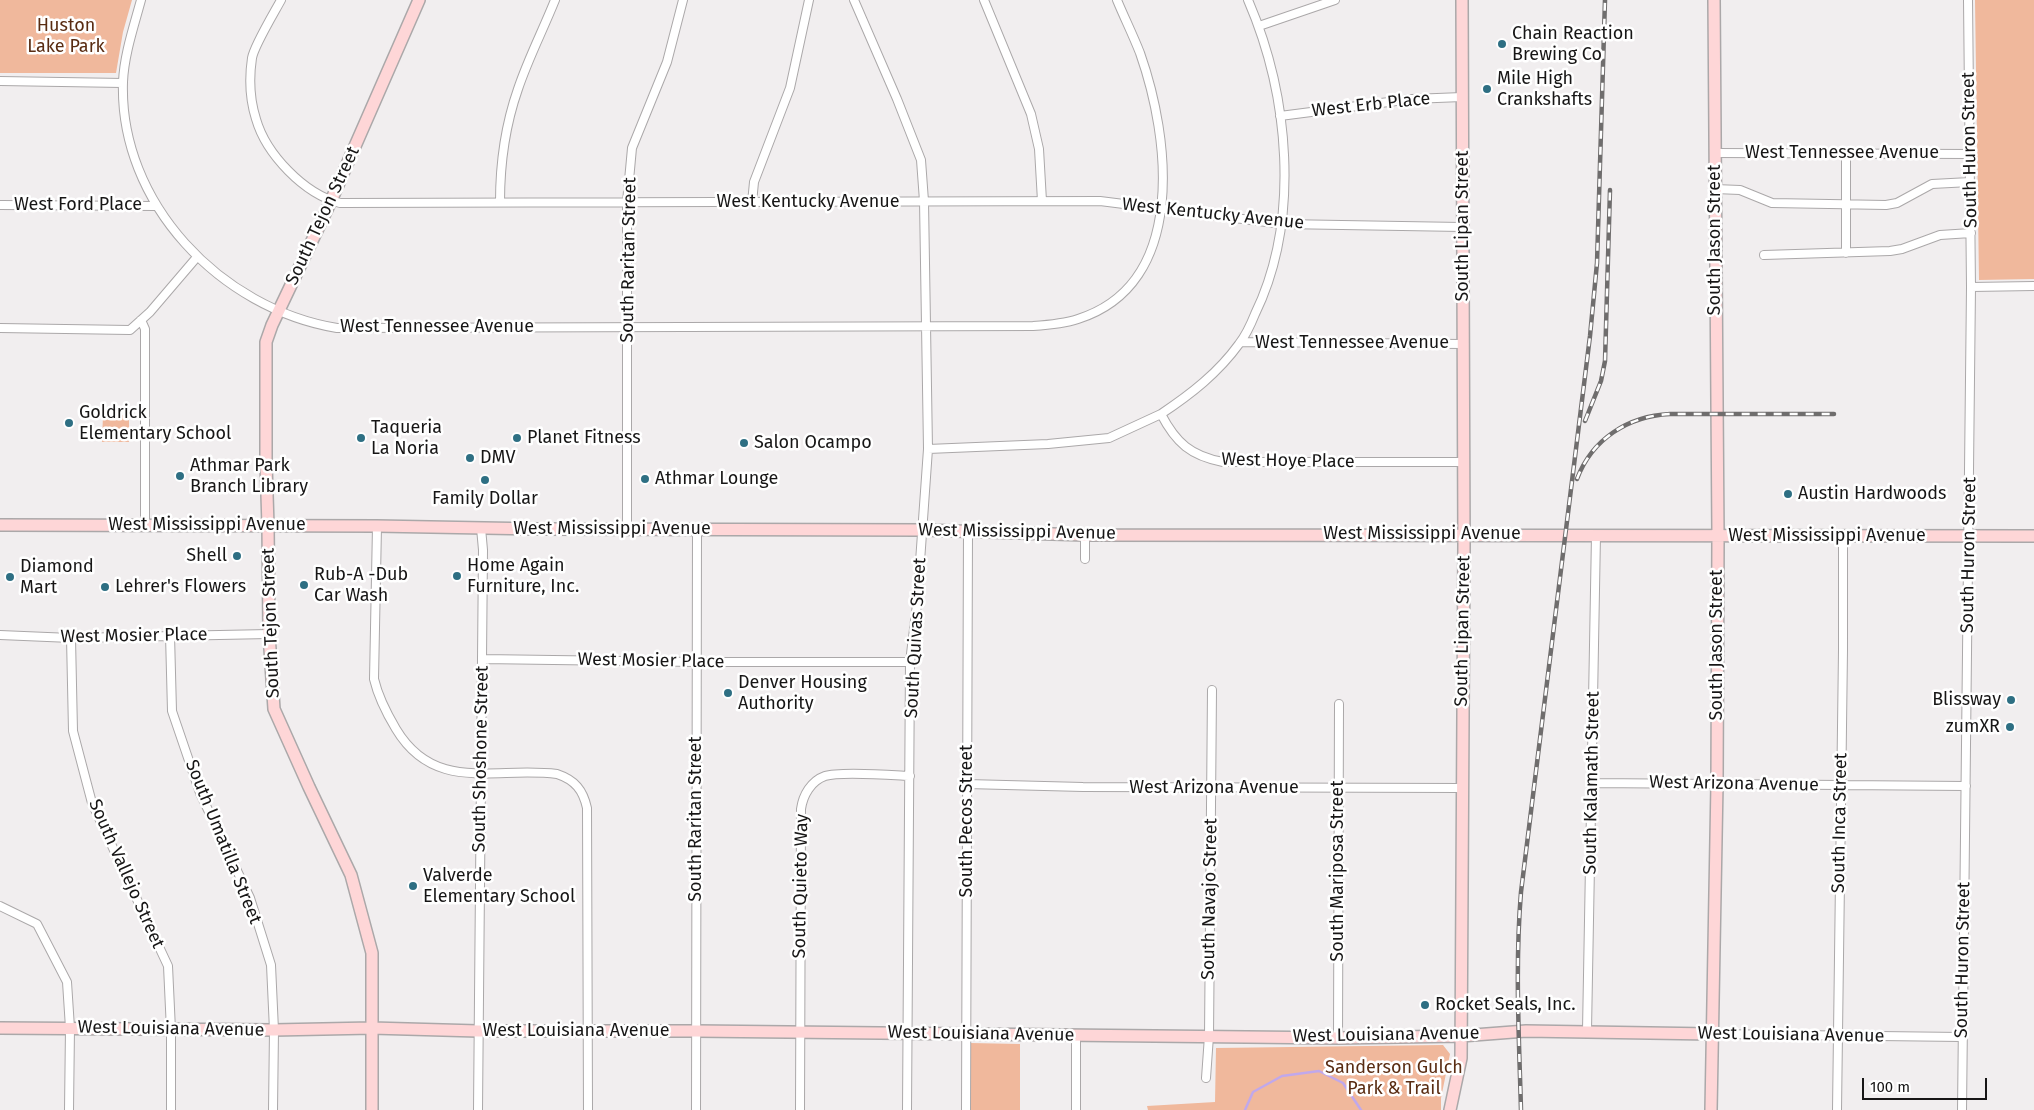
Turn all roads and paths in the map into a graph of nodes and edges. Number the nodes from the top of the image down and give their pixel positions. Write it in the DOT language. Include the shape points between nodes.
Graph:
graph roads {
  1 [pos="141,0"];
  2 [pos="281,0"];
  3 [pos="419,0"];
  4 [pos="555,0"];
  5 [pos="683,0"];
  6 [pos="809,0"];
  7 [pos="854,0"];
  8 [pos="984,0"];
  9 [pos="1117,0"];
  10 [pos="1248,0"];
  11 [pos="1335,0"];
  12 [pos="1462,0"];
  13 [pos="1714,0"];
  14 [pos="1968,0"];
  15 [pos="1259,26"];
  16 [pos="0,81"];
  17 [pos="123,83"];
  18 [pos="1462,97"];
  19 [pos="1280,116"];
  20 [pos="1715,153"];
  21 [pos="1846,153"];
  22 [pos="1970,154"];
  23 [pos="1970,182"];
  24 [pos="1715,189"];
  25 [pos="331,201"];
  26 [pos="924,201"];
  27 [pos="1042,201"];
  28 [pos="500,202"];
  29 [pos="627,202"];
  30 [pos="752,203"];
  31 [pos="0,204"];
  32 [pos="1846,205"];
  33 [pos="156,206"];
  34 [pos="1161,210"];
  35 [pos="1282,224"];
  36 [pos="1462,227"];
  37 [pos="1971,233"];
  38 [pos="1846,253"];
  39 [pos="1764,255"];
  40 [pos="197,257"];
  41 [pos="2034,286"];
  42 [pos="1971,287"];
  43 [pos="279,310"];
  44 [pos="141,320"];
  45 [pos="627,327"];
  46 [pos="925,327"];
  47 [pos="0,328"];
  48 [pos="1241,342"];
  49 [pos="1463,344"];
  50 [pos="1161,414"];
  51 [pos="928,449"];
  52 [pos="1463,462"];
  53 [pos="0,525"];
  54 [pos="145,526"];
  55 [pos="268,526"];
  56 [pos="377,526"];
  57 [pos="481,528"];
  58 [pos="627,528"];
  59 [pos="697,529"];
  60 [pos="922,530"];
  61 [pos="968,531"];
  62 [pos="1464,534"];
  63 [pos="1085,535"];
  64 [pos="1596,535"];
  65 [pos="1718,536"];
  66 [pos="1842,536"];
  67 [pos="1969,536"];
  68 [pos="2034,536"];
  69 [pos="1085,559"];
  70 [pos="269,634"];
  71 [pos="0,635"];
  72 [pos="170,635"];
  73 [pos="71,638"];
  74 [pos="482,659"];
  75 [pos="696,662"];
  76 [pos="910,662"];
  77 [pos="1212,690"];
  78 [pos="1339,704"];
  79 [pos="480,773"];
  80 [pos="910,776"];
  81 [pos="1592,783"];
  82 [pos="967,784"];
  83 [pos="1717,784"];
  84 [pos="1841,785"];
  85 [pos="1966,786"];
  86 [pos="1212,788"];
  87 [pos="1338,788"];
  88 [pos="1462,788"];
  89 [pos="0,906"];
  90 [pos="0,1028"];
  91 [pos="70,1028"];
  92 [pos="372,1028"];
  93 [pos="171,1030"];
  94 [pos="274,1030"];
  95 [pos="588,1030"];
  96 [pos="1587,1030"];
  97 [pos="478,1031"];
  98 [pos="696,1031"];
  99 [pos="799,1032"];
  100 [pos="908,1034"];
  101 [pos="966,1034"];
  102 [pos="1711,1034"];
  103 [pos="1076,1035"];
  104 [pos="1209,1036"];
  105 [pos="1461,1036"];
  106 [pos="1837,1036"];
  107 [pos="1962,1037"];
  108 [pos="1338,1038"];
  109 [pos="1206,1078"];
  110 [pos="70,1110"];
  111 [pos="171,1110"];
  112 [pos="273,1110"];
  113 [pos="372,1110"];
  114 [pos="478,1110"];
  115 [pos="588,1110"];
  116 [pos="696,1110"];
  117 [pos="800,1110"];
  118 [pos="907,1110"];
  119 [pos="966,1110"];
  120 [pos="1076,1110"];
  121 [pos="1450,1110"];
  122 [pos="1711,1110"];
  123 [pos="1837,1110"];
  124 [pos="1962,1110"];
  1 -- 17 [label="street"];
  2 -- 25 [label="street, West Kentucky Avenue" via="252,56 250,83 256,120 269,146 291,174"];
  3 -- 25 [label="street, South Tejon Street"];
  4 -- 28 [label="street" via="510,113 500,167"];
  5 -- 29 [label="street, South Raritan Street" via="667,62 632,148"];
  6 -- 30 [label="street" via="790,88 754,182"];
  7 -- 26 [label="street, South Quivas Street" via="921,160"];
  8 -- 27 [label="street" via="1030,114 1038,149"];
  9 -- 34 [label="street" via="1140,53 1156,114 1163,175"];
  10 -- 15 [label="street"];
  11 -- 15 [label="street"];
  12 -- 18 [label="street, South Lipan Street"];
  13 -- 20 [label="street, South Jason Street"];
  14 -- 22 [label="street, South Huron Street"];
  15 -- 19 [label="street" via="1271,66"];
  16 -- 17 [label="street"];
  17 -- 33 [label="street" via="131,146"];
  18 -- 19 [label="street, West Erb Place" via="1412,99"];
  18 -- 36 [label="street, South Lipan Street"];
  19 -- 35 [label="street" via="1285,170"];
  20 -- 21 [label="street, West Tennessee Avenue"];
  20 -- 24 [label="street, South Jason Street"];
  21 -- 22 [label="street, West Tennessee Avenue"];
  21 -- 32 [label="street"];
  22 -- 23 [label="street, South Huron Street"];
  23 -- 32 [label="street" via="1932,184 1897,203"];
  23 -- 37 [label="street, South Huron Street"];
  24 -- 32 [label="street" via="1740,190 1772,203"];
  24 -- 65 [label="street, South Jason Street"];
  25 -- 28 [label="street, West Kentucky Avenue" via="350,204"];
  25 -- 43 [label="street, South Tejon Street"];
  26 -- 27 [label="street, West Kentucky Avenue"];
  26 -- 30 [label="street, West Kentucky Avenue"];
  26 -- 46 [label="street, South Quivas Street"];
  27 -- 34 [label="street, West Kentucky Avenue" via="1100,201"];
  28 -- 29 [label="street, West Kentucky Avenue"];
  29 -- 30 [label="street, West Kentucky Avenue"];
  29 -- 45 [label="street, South Raritan Street"];
  31 -- 33 [label="street, West Ford Place"];
  32 -- 38 [label="street"];
  33 -- 40 [label="street"];
  34 -- 35 [label="street, West Kentucky Avenue"];
  34 -- 46 [label="street, West Tennessee Avenue" via="1152,249 1128,287 1110,303 1079,319 1052,324"];
  35 -- 36 [label="street, West Kentucky Avenue"];
  35 -- 48 [label="street" via="1273,270"];
  36 -- 49 [label="street, South Lipan Street"];
  37 -- 38 [label="street" via="1940,235 1890,251"];
  37 -- 42 [label="street, South Huron Street"];
  38 -- 39 [label="street"];
  40 -- 43 [label="street, West Tennessee Avenue" via="238,289"];
  40 -- 44 [label="street"];
  41 -- 42 [label="street"];
  42 -- 67 [label="street, South Huron Street"];
  43 -- 45 [label="street, West Tennessee Avenue" via="306,321 337,328"];
  43 -- 55 [label="street, South Tejon Street" via="266,342"];
  44 -- 47 [label="street" via="130,330"];
  44 -- 54 [label="street" via="145,329"];
  45 -- 46 [label="street, West Tennessee Avenue"];
  45 -- 58 [label="street, South Raritan Street"];
  46 -- 51 [label="street, South Quivas Street"];
  48 -- 49 [label="street, West Tennessee Avenue"];
  48 -- 50 [label="street" via="1206,382"];
  49 -- 52 [label="street, South Lipan Street"];
  50 -- 51 [label="street" via="1109,438"];
  50 -- 52 [label="street, West Hoye Place" via="1171,434 1189,450 1223,462"];
  51 -- 60 [label="street, South Quivas Street"];
  52 -- 62 [label="street, South Lipan Street"];
  53 -- 54 [label="street, West Mississippi Avenue"];
  54 -- 55 [label="street, West Mississippi Avenue"];
  55 -- 56 [label="street, West Mississippi Avenue"];
  55 -- 70 [label="street, South Tejon Street"];
  56 -- 57 [label="street, West Mississippi Avenue"];
  56 -- 79 [label="street" via="373,667 378,694 400,735 422,760 447,771"];
  57 -- 58 [label="street, West Mississippi Avenue"];
  57 -- 74 [label="street, South Shoshone Street"];
  58 -- 59 [label="street, West Mississippi Avenue"];
  59 -- 60 [label="street, West Mississippi Avenue"];
  59 -- 75 [label="street, South Raritan Street"];
  60 -- 61 [label="street, West Mississippi Avenue"];
  60 -- 76 [label="street, South Quivas Street"];
  61 -- 63 [label="street, West Mississippi Avenue"];
  61 -- 82 [label="street, South Pecos Street"];
  62 -- 63 [label="street, West Mississippi Avenue"];
  62 -- 64 [label="street, West Mississippi Avenue"];
  62 -- 88 [label="street, South Lipan Street"];
  63 -- 69 [label="street"];
  64 -- 65 [label="street, West Mississippi Avenue"];
  64 -- 81 [label="street, South Kalamath Street"];
  65 -- 66 [label="street, West Mississippi Avenue"];
  65 -- 83 [label="street, South Jason Street"];
  66 -- 67 [label="street, West Mississippi Avenue"];
  66 -- 84 [label="street, South Inca Street"];
  67 -- 68 [label="street, West Mississippi Avenue"];
  67 -- 85 [label="street, South Huron Street"];
  70 -- 72 [label="street, West Mosier Place"];
  70 -- 92 [label="street, South Tejon Street" via="274,709 351,875 372,953"];
  71 -- 73 [label="street, West Mosier Place"];
  72 -- 73 [label="street, West Mosier Place"];
  72 -- 94 [label="street, South Umatilla Street" via="172,711 200,793 250,898 271,965"];
  73 -- 93 [label="street, South Vallejo Street" via="73,731 92,803 168,966"];
  74 -- 75 [label="street, West Mosier Place"];
  74 -- 79 [label="street, South Shoshone Street"];
  75 -- 76 [label="street, West Mosier Place"];
  75 -- 98 [label="street, South Raritan Street"];
  76 -- 80 [label="street, South Quivas Street"];
  77 -- 86 [label="street, South Navajo Street"];
  78 -- 87 [label="street, South Mariposa Street"];
  79 -- 95 [label="street" via="557,774 577,785 585,798"];
  79 -- 97 [label="street, South Shoshone Street"];
  80 -- 99 [label="street, South Quieto Way" via="830,775 816,781 802,800"];
  80 -- 100 [label="street, South Quivas Street"];
  81 -- 83 [label="street, West Arizona Avenue"];
  81 -- 96 [label="street, South Kalamath Street"];
  82 -- 86 [label="street, West Arizona Avenue"];
  82 -- 101 [label="street, South Pecos Street"];
  83 -- 84 [label="street, West Arizona Avenue"];
  83 -- 102 [label="street, South Jason Street"];
  84 -- 85 [label="street, West Arizona Avenue"];
  84 -- 106 [label="street, South Inca Street"];
  85 -- 107 [label="street, South Huron Street"];
  86 -- 87 [label="street, West Arizona Avenue"];
  86 -- 104 [label="street, South Navajo Street"];
  87 -- 88 [label="street, West Arizona Avenue"];
  87 -- 108 [label="street, South Mariposa Street"];
  88 -- 105 [label="street, South Lipan Street"];
  89 -- 91 [label="street" via="37,924 67,982"];
  90 -- 91 [label="street, West Louisiana Avenue"];
  91 -- 93 [label="street, West Louisiana Avenue"];
  91 -- 110 [label="street"];
  92 -- 94 [label="street, West Louisiana Avenue"];
  92 -- 97 [label="street, West Louisiana Avenue"];
  92 -- 113 [label="street, South Tejon Street"];
  93 -- 94 [label="street, West Louisiana Avenue"];
  93 -- 111 [label="street, South Vallejo Street"];
  94 -- 112 [label="street, South Umatilla Street"];
  95 -- 97 [label="street, West Louisiana Avenue"];
  95 -- 98 [label="street, West Louisiana Avenue"];
  95 -- 115 [label="street"];
  96 -- 102 [label="street, West Louisiana Avenue"];
  96 -- 105 [label="street, West Louisiana Avenue"];
  97 -- 114 [label="street, South Shoshone Street"];
  98 -- 99 [label="street, West Louisiana Avenue"];
  98 -- 116 [label="street, South Raritan Street"];
  99 -- 100 [label="street, West Louisiana Avenue"];
  99 -- 117 [label="street, South Quieto Way"];
  100 -- 101 [label="street, West Louisiana Avenue"];
  100 -- 118 [label="street, South Quivas Street"];
  101 -- 103 [label="street, West Louisiana Avenue"];
  101 -- 119 [label="street, South Pecos Street"];
  102 -- 106 [label="street, West Louisiana Avenue"];
  102 -- 122 [label="street, South Jason Street"];
  103 -- 104 [label="street, West Louisiana Avenue"];
  103 -- 120 [label="street"];
  104 -- 108 [label="street, West Louisiana Avenue"];
  104 -- 109 [label="street, South Navajo Street"];
  105 -- 108 [label="street, West Louisiana Avenue"];
  105 -- 121 [label="street, South Lipan Street" via="1461,1058"];
  106 -- 107 [label="street, West Louisiana Avenue"];
  106 -- 123 [label="street, South Inca Street"];
  107 -- 124 [label="street, South Huron Street"];
}
